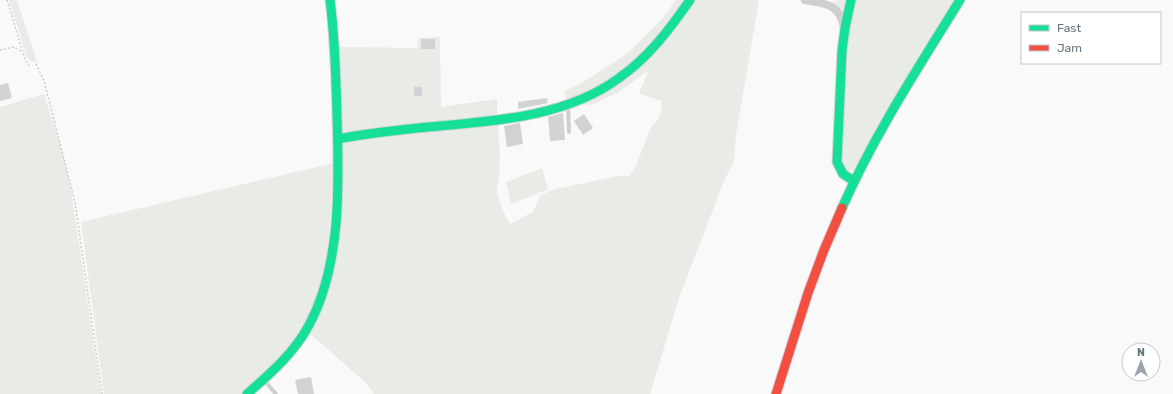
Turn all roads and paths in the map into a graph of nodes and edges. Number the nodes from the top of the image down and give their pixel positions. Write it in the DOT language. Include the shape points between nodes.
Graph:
graph roads {
  1 [pos="7,0"];
  2 [pos="330,0"];
  3 [pos="690,0"];
  4 [pos="805,0"];
  5 [pos="851,0"];
  6 [pos="960,0"];
  7 [pos="827,1"];
  8 [pos="844,28"];
  9 [pos="0,50"];
  10 [pos="23,52"];
  11 [pos="36,64"];
  12 [pos="30,66"];
  13 [pos="568,104"];
  14 [pos="569,132"];
  15 [pos="338,140"];
  16 [pos="854,181"];
  17 [pos="263,379"];
  18 [pos="102,394"];
  19 [pos="247,394"];
  20 [pos="276,394"];
  21 [pos="776,394"];
  1 -- 10 [label="path"];
  2 -- 15 [label="street" via="335,34"];
  3 -- 13 [label="street" via="659,41 624,74 610,85"];
  4 -- 7 [label="street"];
  5 -- 8 [label="street"];
  6 -- 16 [label="street" via="893,109"];
  7 -- 8 [label="street" via="843,21"];
  8 -- 16 [label="street" via="837,162 840,171"];
  9 -- 10 [label="path" via="14,47"];
  10 -- 12 [label="path"];
  11 -- 18 [label="path" via="44,81 75,202"];
  13 -- 14 [label="lane"];
  13 -- 15 [label="street" via="512,118 359,135"];
  15 -- 17 [label="street" via="336,232 326,283 299,342 284,362"];
  16 -- 21 [label="street" via="824,250"];
  17 -- 19 [label="street"];
  17 -- 20 [label="lane"];
}
